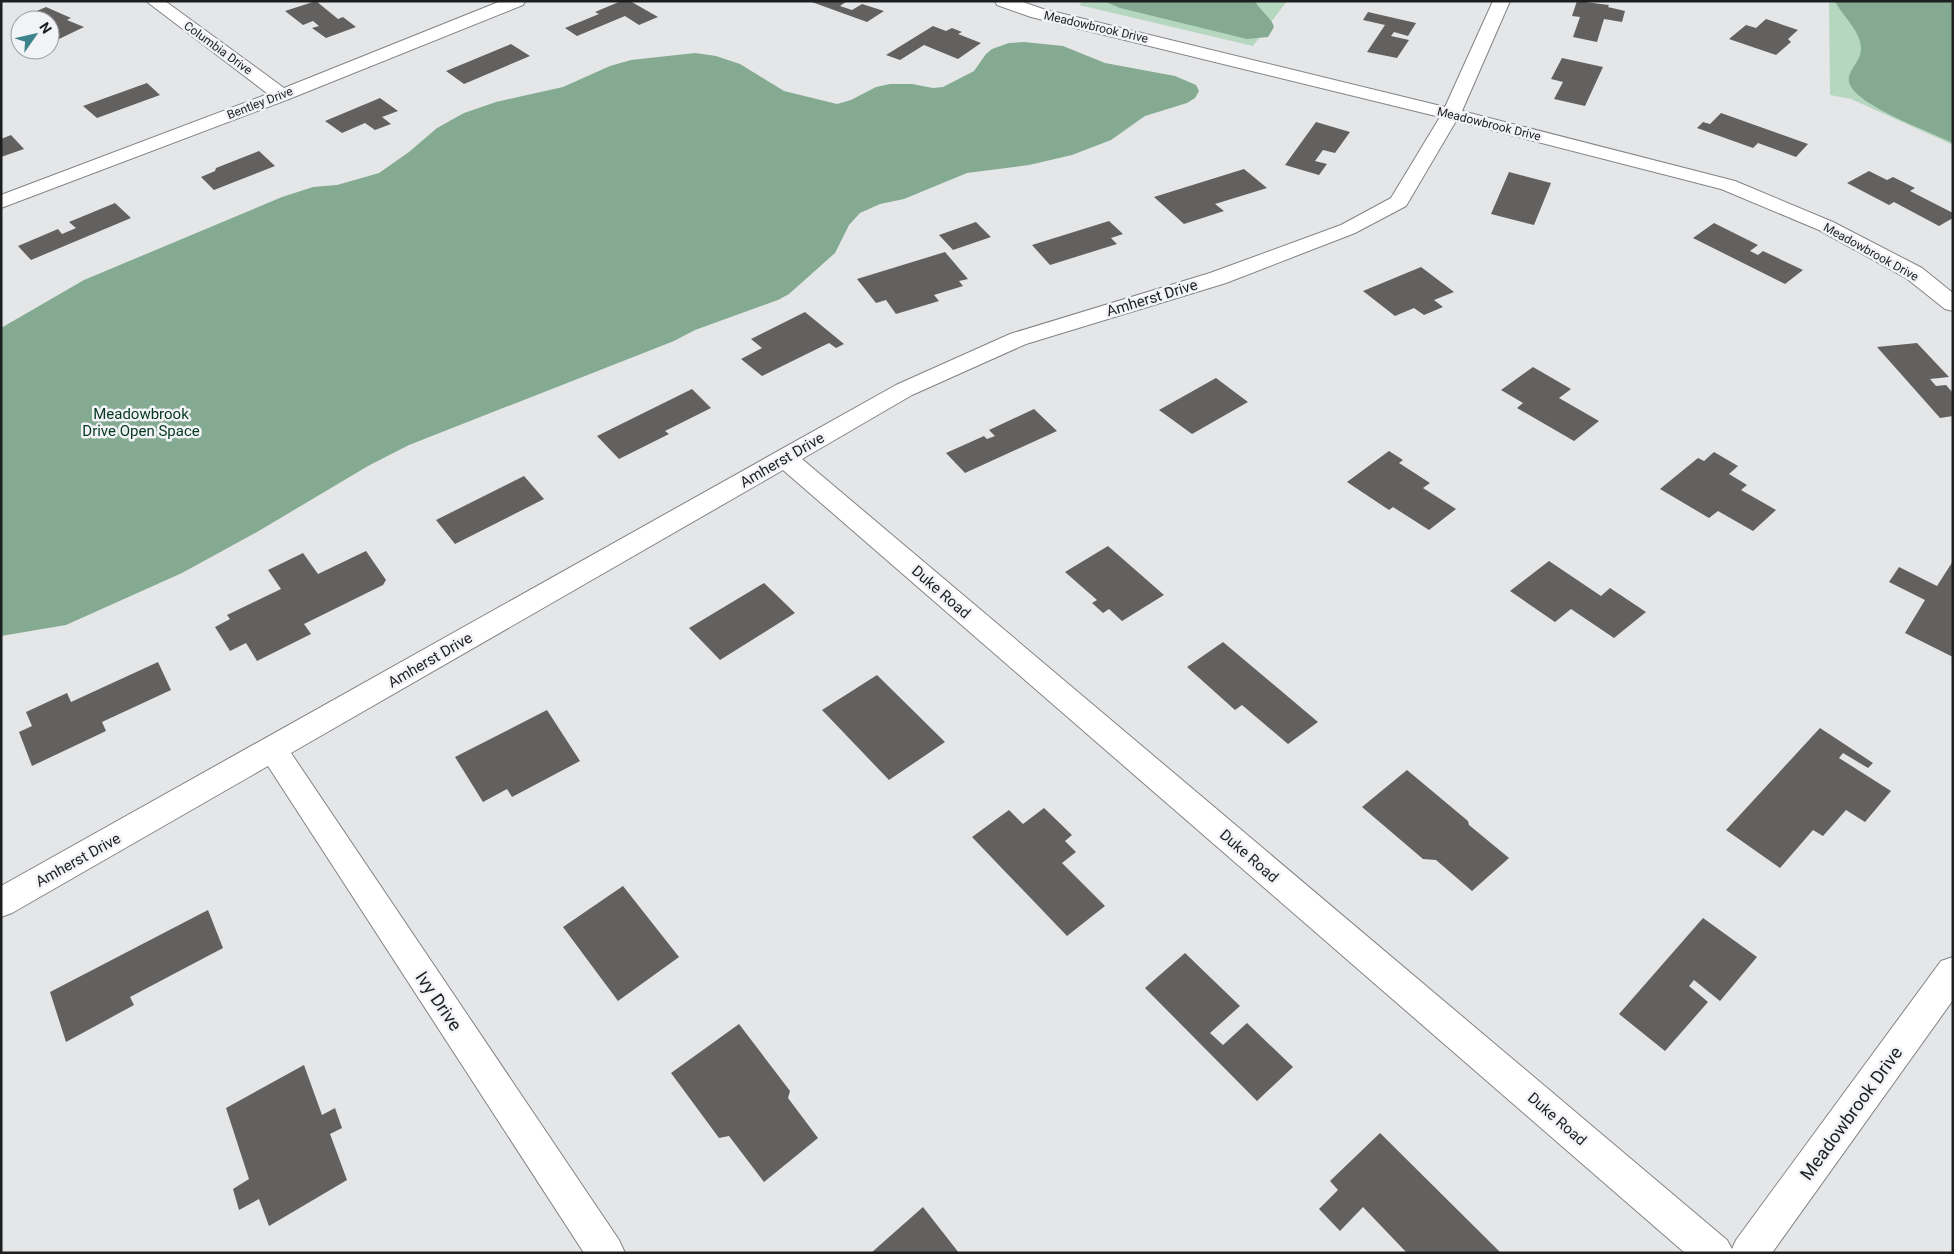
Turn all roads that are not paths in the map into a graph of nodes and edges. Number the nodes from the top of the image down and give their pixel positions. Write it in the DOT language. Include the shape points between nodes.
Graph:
graph roads {
  1 [pos="154,1"];
  2 [pos="516,1"];
  3 [pos="1003,1"];
  4 [pos="1502,1"];
  5 [pos="282,95"];
  6 [pos="1451,114"];
  7 [pos="1,202"];
  8 [pos="1953,304"];
  9 [pos="785,458"];
  10 [pos="272,750"];
  11 [pos="1,903"];
  12 [pos="1953,972"];
  13 [pos="606,1253"];
  14 [pos="1714,1253"];
  15 [pos="1749,1253"];
  1 -- 5 [label="street, Columbia Drive"];
  2 -- 5 [label="street, Bentley Drive"];
  3 -- 6 [label="street, Meadowbrook Drive" via="1037,13"];
  4 -- 6 [label="street, Amherst Drive"];
  5 -- 7 [label="street, Bentley Drive"];
  6 -- 8 [label="street, Meadowbrook Drive" via="1728,185 1826,226 1914,273"];
  6 -- 9 [label="street, Amherst Drive" via="1399,202 1348,229 1218,278 1018,339 904,390"];
  9 -- 10 [label="street, Amherst Drive"];
  9 -- 14 [label="street, Duke Road"];
  10 -- 11 [label="street, Amherst Drive"];
  10 -- 13 [label="street, Ivy Drive"];
  12 -- 15 [label="street, Meadowbrook Drive"];
}
